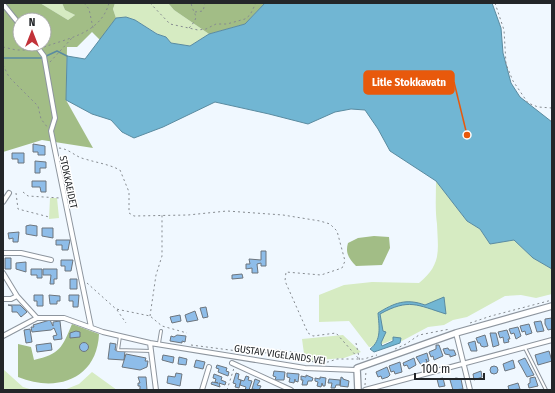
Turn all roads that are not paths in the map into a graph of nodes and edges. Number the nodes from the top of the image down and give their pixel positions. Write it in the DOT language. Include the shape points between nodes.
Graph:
graph roads {
  1 [pos="3,4"];
  2 [pos="12,15"];
  3 [pos="41,52"];
  4 [pos="9,193"];
  5 [pos="3,202"];
  6 [pos="3,253"];
  7 [pos="51,260"];
  8 [pos="3,273"];
  9 [pos="17,296"];
  10 [pos="3,299"];
  11 [pos="552,306"];
  12 [pos="37,318"];
  13 [pos="91,327"];
  14 [pos="161,331"];
  15 [pos="454,331"];
  16 [pos="3,336"];
  17 [pos="120,336"];
  18 [pos="552,340"];
  19 [pos="150,343"];
  20 [pos="159,344"];
  21 [pos="525,347"];
  22 [pos="150,351"];
  23 [pos="233,363"];
  24 [pos="464,364"];
  25 [pos="208,367"];
  26 [pos="361,368"];
  27 [pos="388,384"];
  28 [pos="156,390"];
  29 [pos="202,390"];
  30 [pos="291,390"];
  31 [pos="358,390"];
  32 [pos="365,390"];
  33 [pos="390,390"];
  34 [pos="470,390"];
  35 [pos="546,390"];
  1 -- 2 [label="street"];
  3 -- 13 [label="street, STOKKAEIDET" via="44,56 55,118 51,131 54,148"];
  4 -- 5 [label="street"];
  6 -- 7 [label="street" via="21,253"];
  8 -- 9 [label="street"];
  9 -- 10 [label="street"];
  9 -- 12 [label="street"];
  11 -- 15 [label="main road, GUSTAV VIGELANDS VEI"];
  12 -- 13 [label="street, GUSTAV VIGELANDS VEI" via="70,319"];
  12 -- 16 [label="street, GUSTAV VIGELANDS VEI"];
  13 -- 17 [label="street, GUSTAV VIGELANDS VEI"];
  14 -- 20 [label="lane"];
  15 -- 24 [label="street"];
  15 -- 26 [label="main road, GUSTAV VIGELANDS VEI"];
  17 -- 19 [label="street, GUSTAV VIGELANDS VEI"];
  17 -- 22 [label="lane" via="118,350"];
  18 -- 21 [label="street"];
  19 -- 20 [label="street, GUSTAV VIGELANDS VEI"];
  19 -- 22 [label="street"];
  20 -- 26 [label="street, GUSTAV VIGELANDS VEI" via="305,368"];
  21 -- 24 [label="street"];
  21 -- 35 [label="lane"];
  22 -- 28 [label="street"];
  23 -- 30 [label="street"];
  24 -- 27 [label="street"];
  24 -- 34 [label="street"];
  25 -- 29 [label="street"];
  26 -- 31 [label="main road"];
  27 -- 32 [label="street"];
  27 -- 33 [label="street"];
}
